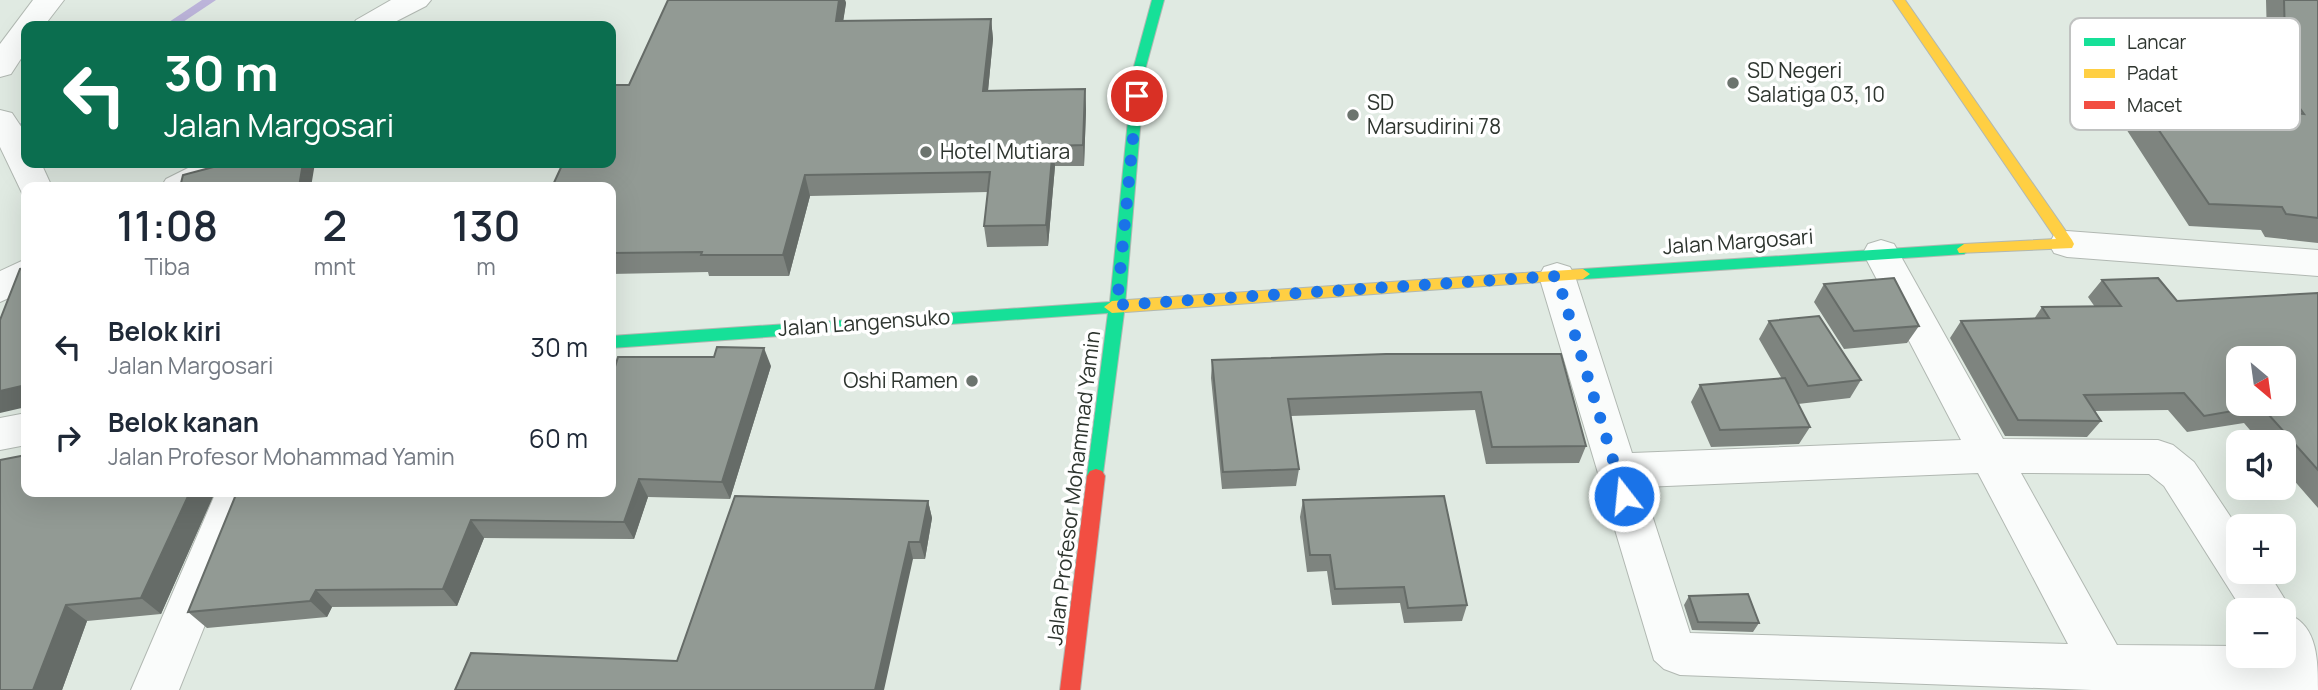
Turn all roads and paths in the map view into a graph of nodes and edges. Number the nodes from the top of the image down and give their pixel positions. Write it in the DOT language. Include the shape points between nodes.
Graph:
graph roads {
  1 [pos="49,0"];
  2 [pos="416,0"];
  3 [pos="1158,0"];
  4 [pos="1899,0"];
  5 [pos="32,21"];
  6 [pos="375,21"];
  7 [pos="21,36"];
  8 [pos="0,67"];
  9 [pos="7,130"];
  10 [pos="21,160"];
  11 [pos="215,168"];
  12 [pos="188,182"];
  13 [pos="2067,244"];
  14 [pos="1881,253"];
  15 [pos="2318,262"];
  16 [pos="21,275"];
  17 [pos="1557,276"];
  18 [pos="0,289"];
  19 [pos="1117,305"];
  20 [pos="616,342"];
  21 [pos="21,430"];
  22 [pos="0,434"];
  23 [pos="1993,456"];
  24 [pos="1617,471"];
  25 [pos="235,497"];
  26 [pos="2226,546"];
  27 [pos="2302,662"];
  28 [pos="2111,678"];
  29 [pos="155,690"];
  30 [pos="1070,690"];
  1 -- 5 [label="street"];
  2 -- 6 [label="street"];
  3 -- 19 [label="street, Jalan Profesor Mohammad Yamin" via="1139,70"];
  4 -- 13 [label="street"];
  7 -- 8 [label="street"];
  9 -- 10 [label="street"];
  11 -- 12 [label="street"];
  13 -- 14 [label="street, Jalan Margosari"];
  13 -- 15 [label="street"];
  14 -- 17 [label="street, Jalan Margosari"];
  14 -- 23 [label="street"];
  16 -- 18 [label="street"];
  17 -- 19 [label="street, Jalan Margosari"];
  17 -- 24 [label="street"];
  19 -- 20 [label="street, Jalan Langensuko"];
  19 -- 30 [label="street, Jalan Profesor Mohammad Yamin"];
  21 -- 22 [label="street"];
  23 -- 24 [label="street"];
  23 -- 26 [label="street" via="2158,457 2179,474"];
  23 -- 28 [label="street"];
  24 -- 28 [label="street" via="1670,645 1680,654"];
  25 -- 29 [label="street"];
  27 -- 28 [label="street"];
}
